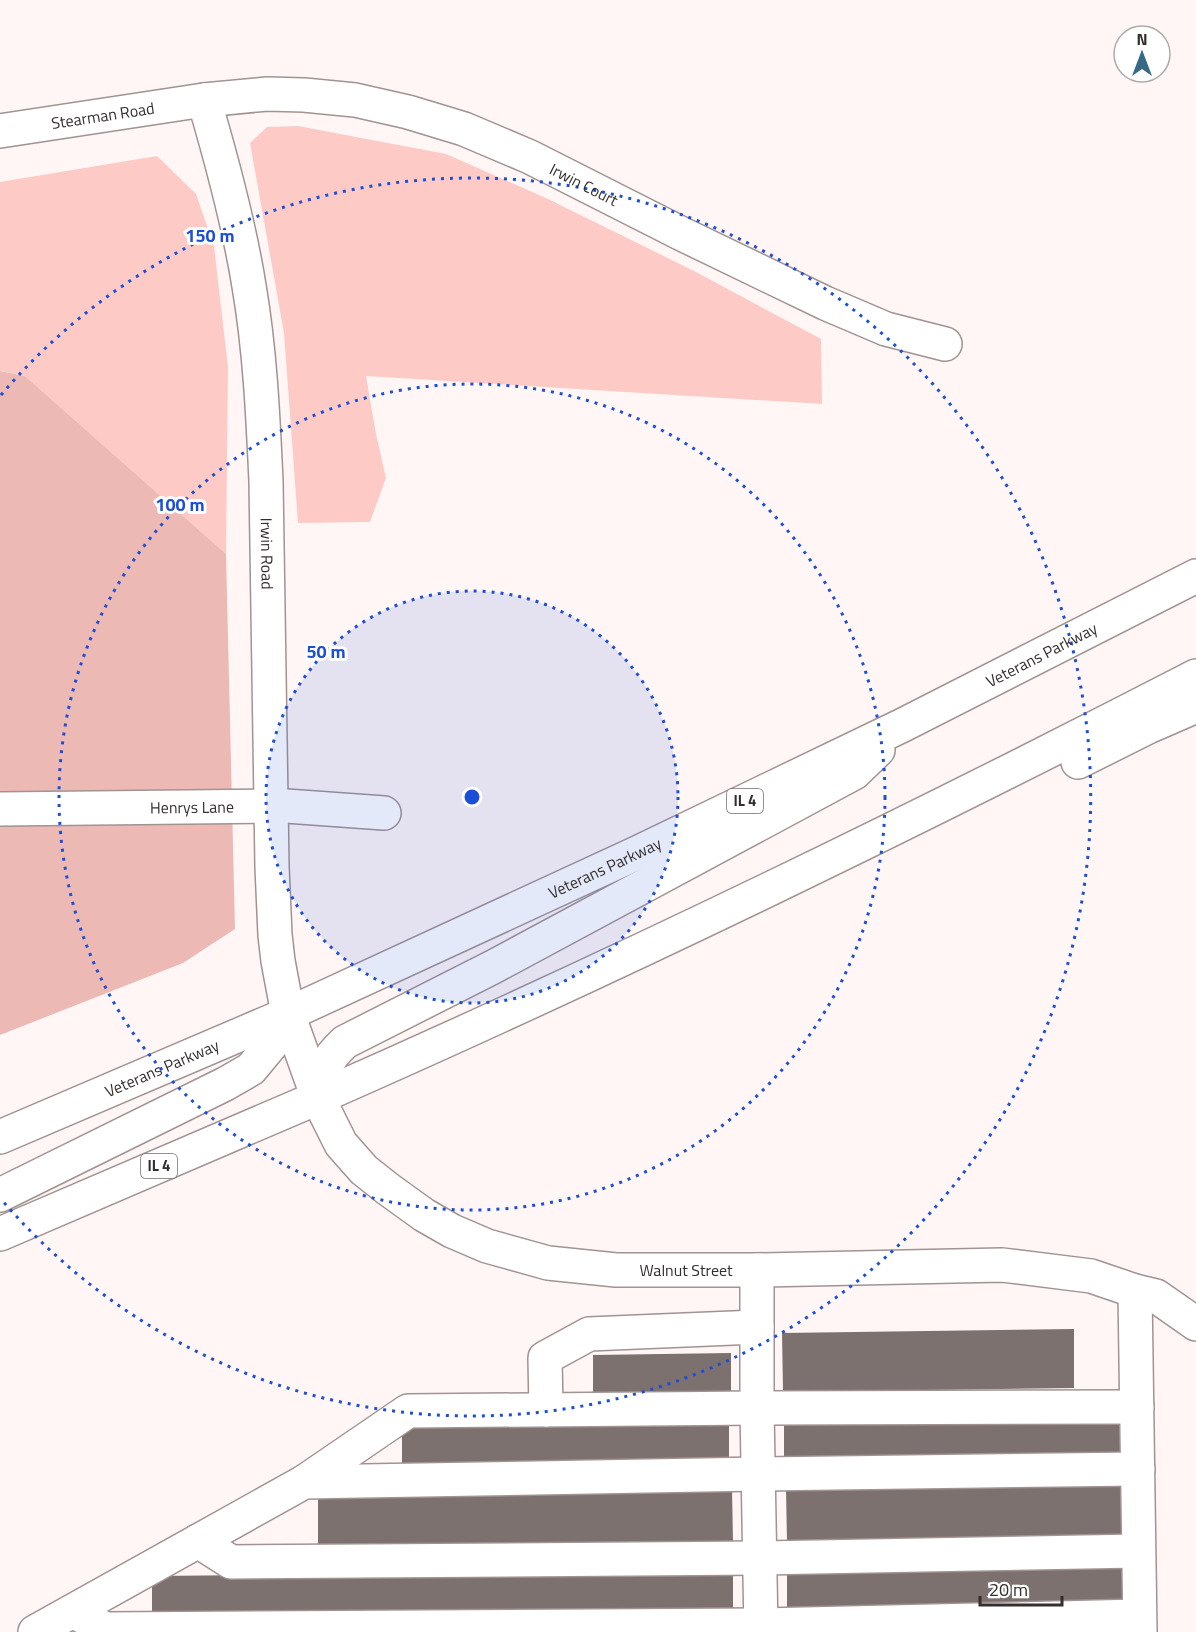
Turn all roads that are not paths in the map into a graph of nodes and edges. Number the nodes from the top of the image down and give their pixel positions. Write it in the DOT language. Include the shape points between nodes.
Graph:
graph roads {
  1 [pos="204,100"];
  2 [pos="0,131"];
  3 [pos="945,344"];
  4 [pos="1196,566"];
  5 [pos="1196,576"];
  6 [pos="1155,597"];
  7 [pos="1196,676"];
  8 [pos="1196,706"];
  9 [pos="903,725"];
  10 [pos="271,807"];
  11 [pos="0,808"];
  12 [pos="384,813"];
  13 [pos="806,872"];
  14 [pos="288,1014"];
  15 [pos="318,1098"];
  16 [pos="0,1137"];
  17 [pos="0,1195"];
  18 [pos="0,1234"];
  19 [pos="757,1270"];
  20 [pos="1136,1291"];
  21 [pos="1196,1324"];
  22 [pos="757,1327"];
  23 [pos="1137,1407"];
  24 [pos="757,1408"];
  25 [pos="546,1410"];
  26 [pos="1138,1469"];
  27 [pos="759,1474"];
  28 [pos="304,1482"];
  29 [pos="198,1541"];
  30 [pos="1138,1551"];
  31 [pos="760,1558"];
  32 [pos="73,1611"];
  33 [pos="1139,1624"];
  34 [pos="761,1629"];
  35 [pos="35,1632"];
  1 -- 2 [label="main road, Stearman Road"];
  1 -- 3 [label="main road, Irwin Court" via="267,94 355,100 464,129 530,157 825,303 886,329"];
  1 -- 10 [label="main road, Irwin Road" via="249,284 257,348 266,481"];
  4 -- 6 [label="main road"];
  5 -- 6 [label="main road, Veterans Parkway / IL 4"];
  6 -- 9 [label="main road, Veterans Parkway / IL 4"];
  7 -- 13 [label="main road, IL 4"];
  8 -- 13 [label="main road" via="880,861"];
  9 -- 14 [label="main road, Veterans Parkway / IL 4"];
  9 -- 15 [label="main road" via="854,773 345,1042 323,1070"];
  10 -- 11 [label="main road, Henrys Lane"];
  10 -- 12 [label="main road, Henrys Lane"];
  10 -- 14 [label="main road, Irwin Road" via="275,935"];
  13 -- 15 [label="main road, IL 4"];
  14 -- 15 [label="main road, Walnut Street"];
  14 -- 16 [label="main road, Veterans Parkway / IL 4"];
  14 -- 17 [label="main road" via="275,1040 251,1069"];
  15 -- 18 [label="main road, IL 4"];
  15 -- 19 [label="main road, Walnut Street" via="341,1144 364,1170 424,1215 487,1246 548,1263 616,1270"];
  19 -- 20 [label="main road, Walnut Street" via="1002,1265 1091,1276"];
  19 -- 22 [label="main road"];
  20 -- 21 [label="main road, Walnut Street" via="1156,1296"];
  20 -- 23 [label="main road"];
  22 -- 24 [label="main road"];
  22 -- 25 [label="main road" via="589,1334 545,1358"];
  23 -- 24 [label="main road"];
  23 -- 26 [label="main road"];
  24 -- 25 [label="main road"];
  24 -- 27 [label="main road"];
  25 -- 28 [label="main road" via="408,1411"];
  26 -- 27 [label="main road"];
  26 -- 30 [label="main road"];
  27 -- 28 [label="main road"];
  27 -- 31 [label="main road"];
  28 -- 29 [label="main road"];
  29 -- 31 [label="main road" via="231,1562"];
  29 -- 32 [label="main road"];
  30 -- 31 [label="main road"];
  30 -- 33 [label="main road"];
  31 -- 34 [label="main road"];
  32 -- 34 [label="main road" via="105,1629"];
  32 -- 35 [label="main road"];
  33 -- 34 [label="main road"];
}
